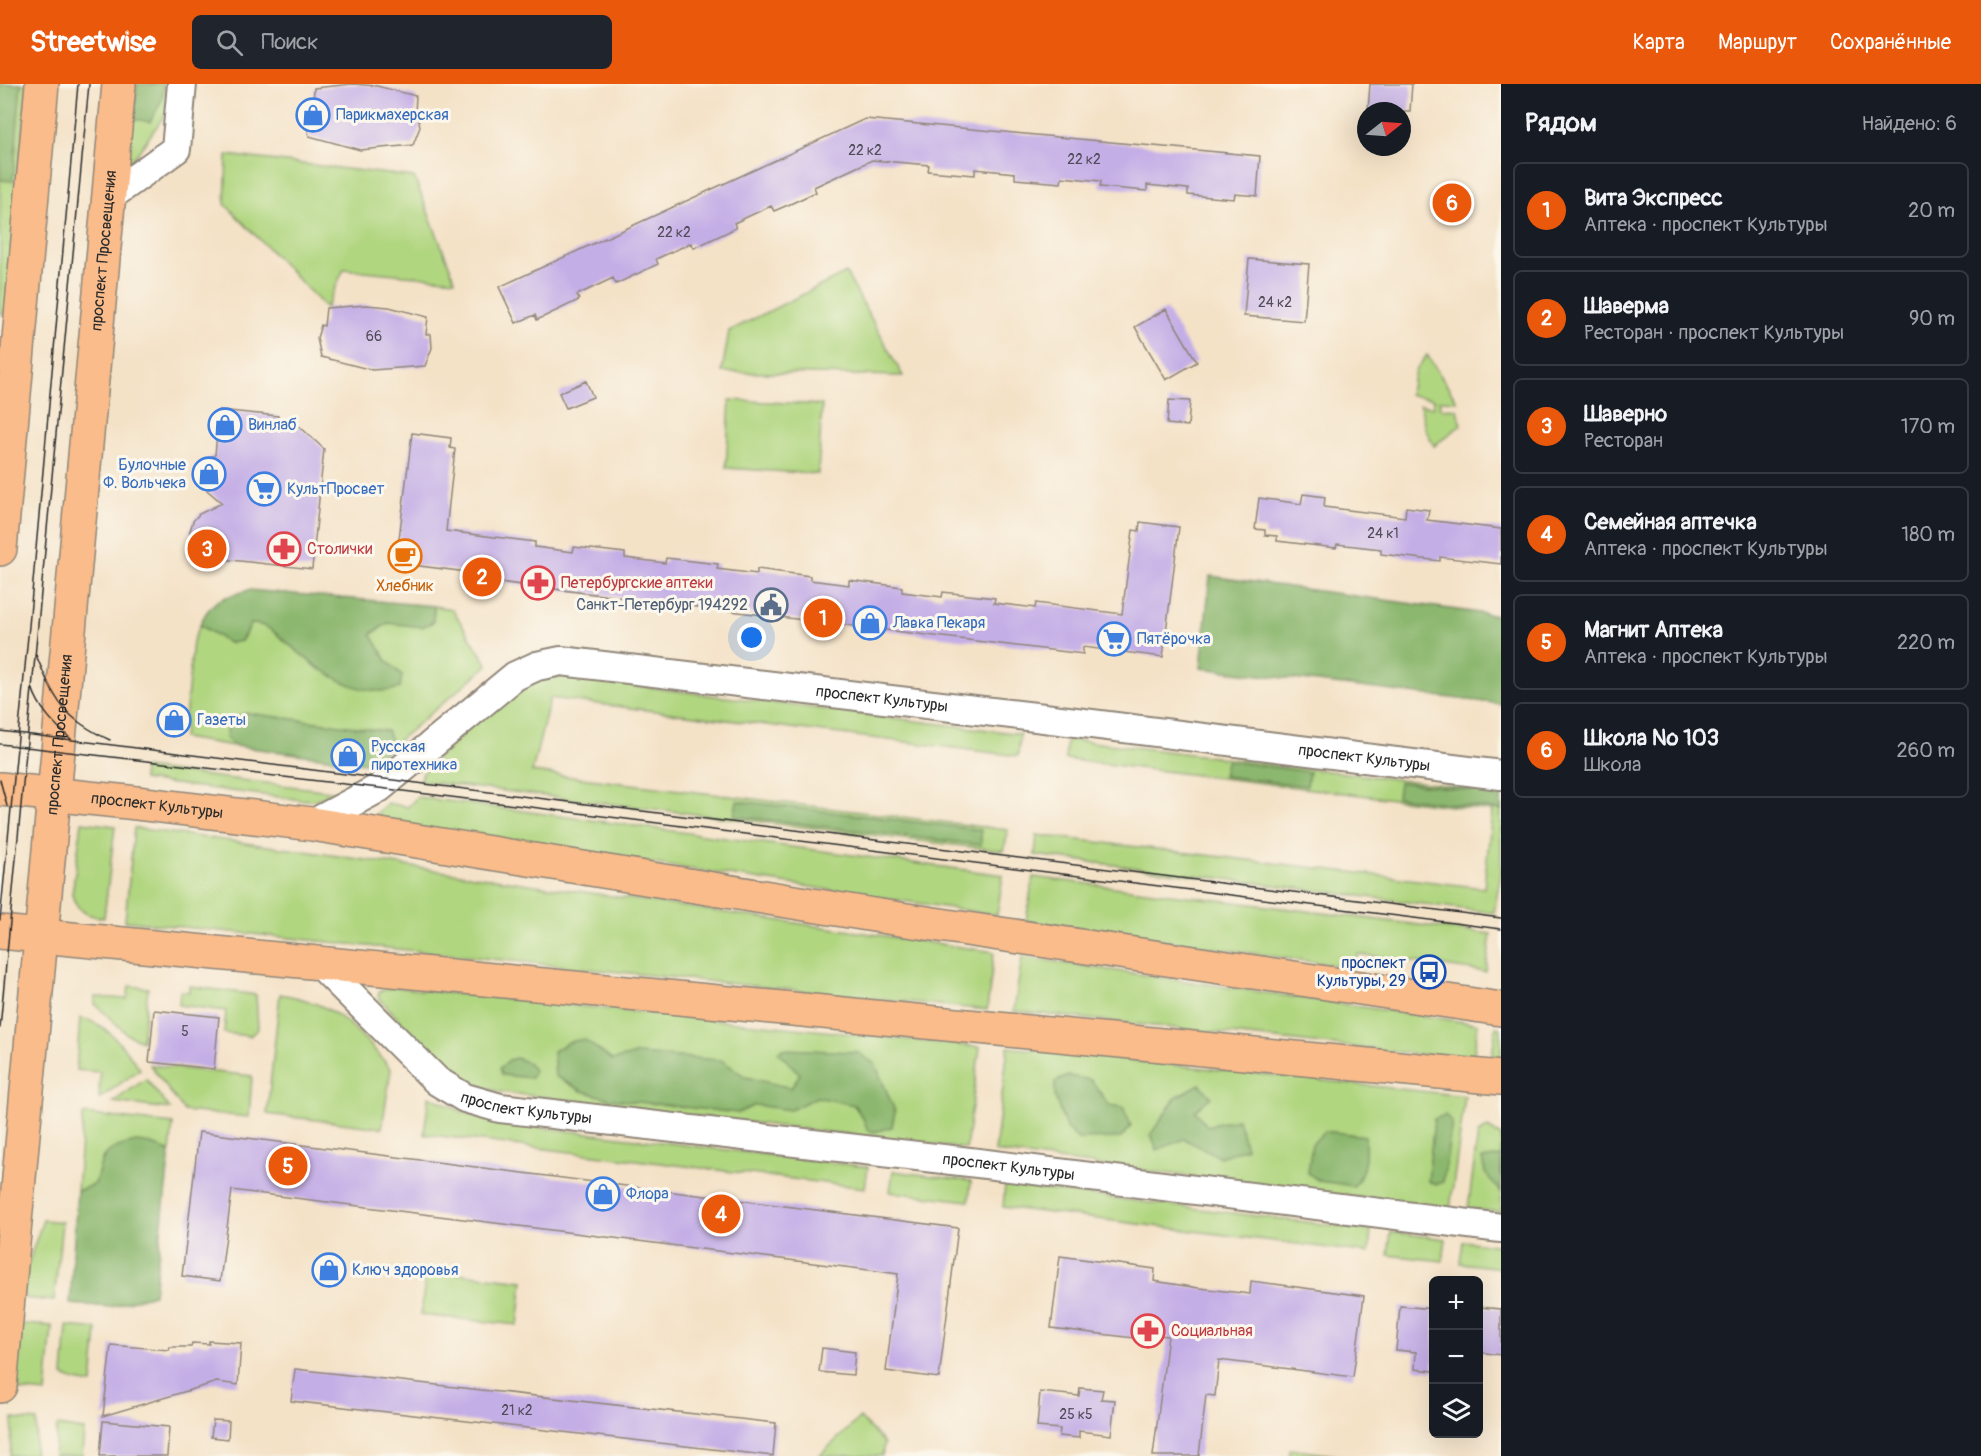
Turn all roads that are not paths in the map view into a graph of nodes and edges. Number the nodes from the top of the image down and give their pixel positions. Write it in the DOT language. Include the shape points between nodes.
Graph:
graph roads {
  1 [pos="42,84"];
  2 [pos="119,84"];
  3 [pos="182,84"];
  4 [pos="108,197"];
  5 [pos="0,362"];
  6 [pos="13,405"];
  7 [pos="0,549"];
  8 [pos="1501,775"];
  9 [pos="0,789"];
  10 [pos="54,794"];
  11 [pos="312,824"];
  12 [pos="0,932"];
  13 [pos="41,937"];
  14 [pos="320,963"];
  15 [pos="1501,1009"];
  16 [pos="1501,1078"];
  17 [pos="1501,1228"];
  18 [pos="0,1386"];
  1 -- 6 [label="main road"];
  2 -- 4 [label="main road, проспект Просвещения"];
  3 -- 4 [label="street" via="176,149"];
  4 -- 10 [label="main road, проспект Просвещения"];
  5 -- 6 [label="street"];
  6 -- 7 [label="main road"];
  8 -- 11 [label="street, проспект Культуры" via="561,661 515,676 379,788"];
  9 -- 10 [label="main road, проспект Культуры"];
  10 -- 11 [label="main road, проспект Культуры"];
  10 -- 13 [label="main road, проспект Просвещения"];
  11 -- 15 [label="main road, проспект Культуры" via="880,916"];
  12 -- 13 [label="main road"];
  13 -- 14 [label="main road"];
  13 -- 18 [label="main road, проспект Просвещения"];
  14 -- 16 [label="main road"];
  14 -- 17 [label="street, проспект Культуры" via="437,1081 465,1098 500,1108"];
}
